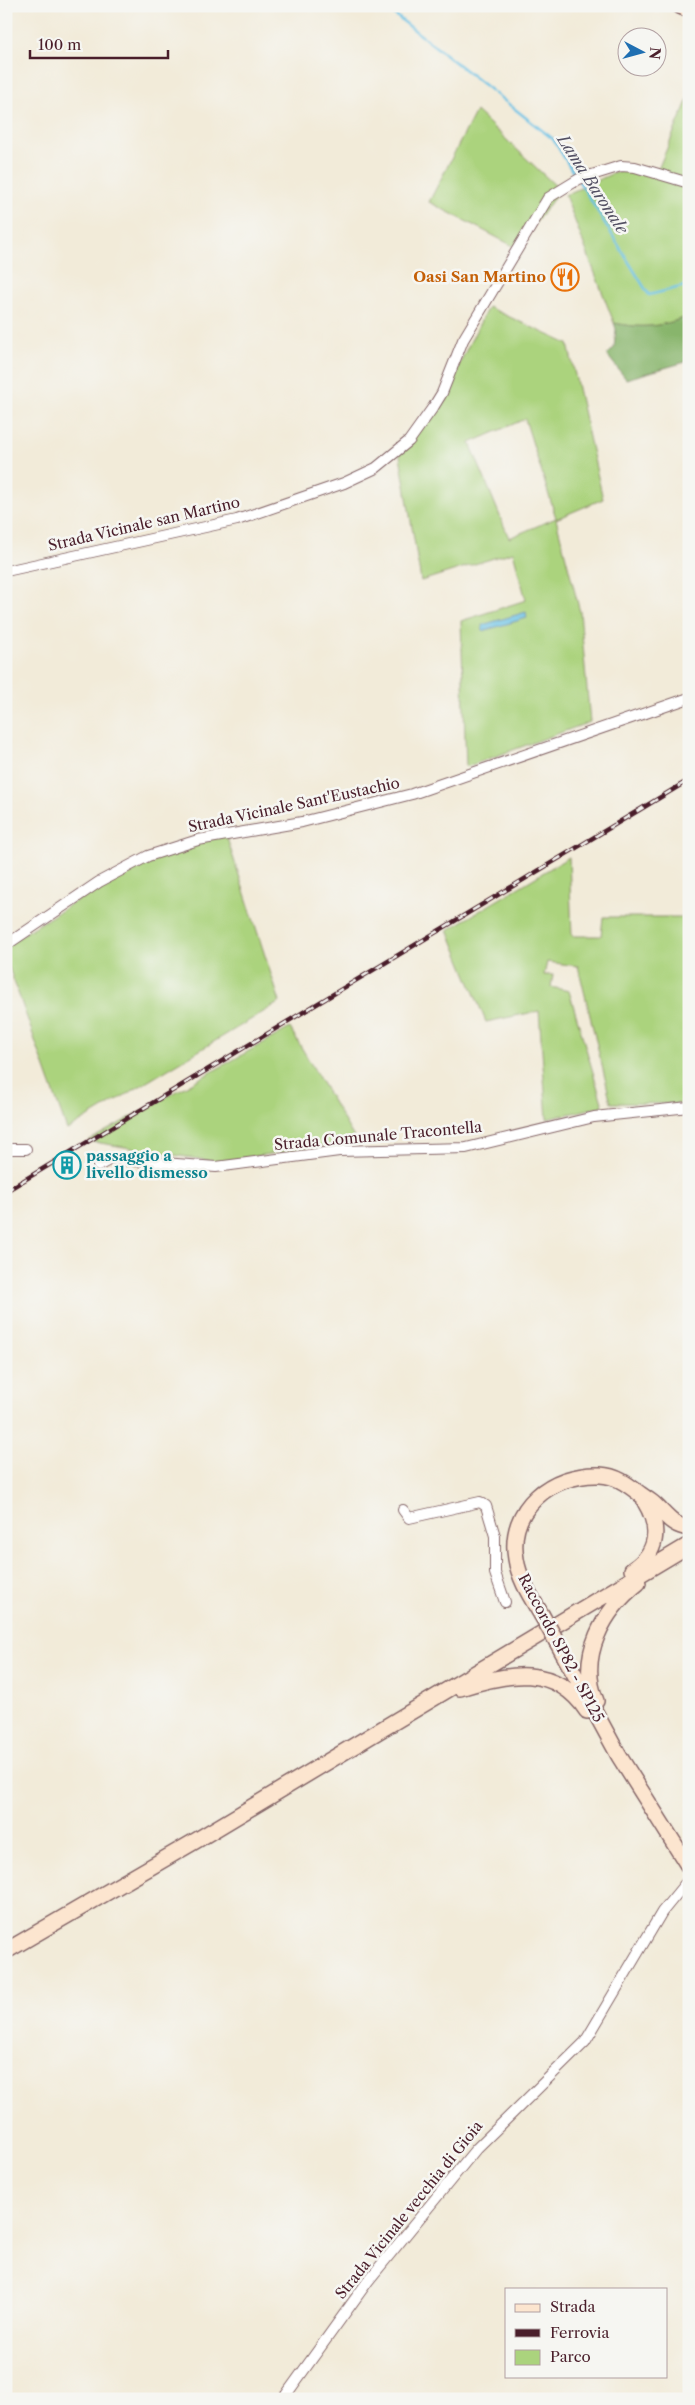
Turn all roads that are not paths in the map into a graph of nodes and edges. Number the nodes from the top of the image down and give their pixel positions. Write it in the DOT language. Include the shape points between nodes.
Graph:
graph roads {
  1 [pos="680,6"];
  2 [pos="689,10"];
  3 [pos="689,183"];
  4 [pos="6,571"];
  5 [pos="689,698"];
  6 [pos="6,944"];
  7 [pos="689,1107"];
  8 [pos="6,1149"];
  9 [pos="26,1149"];
  10 [pos="98,1166"];
  11 [pos="640,1495"];
  12 [pos="403,1510"];
  13 [pos="689,1528"];
  14 [pos="689,1545"];
  15 [pos="674,1553"];
  16 [pos="505,1602"];
  17 [pos="576,1612"];
  18 [pos="436,1696"];
  19 [pos="613,1746"];
  20 [pos="689,1866"];
  21 [pos="689,1880"];
  22 [pos="6,1952"];
  23 [pos="284,2399"];
  1 -- 2 [label="main road"];
  3 -- 4 [label="street, Strada Vicinale san Martino" via="621,166 579,179 548,198 463,340 434,406 409,441 376,468 237,520"];
  5 -- 6 [label="street, Strada Vicinale Sant'Eustachio" via="412,794 302,822 198,840 148,856 99,882"];
  7 -- 10 [label="street, Strada Comunale Tracontella" via="594,1117 466,1148 339,1151 216,1166 111,1159"];
  8 -- 9 [label="street"];
  11 -- 13 [label="main road, Raccordo SP82 - SP125" via="676,1526"];
  11 -- 17 [label="main road" via="654,1519 656,1530 651,1552 639,1566"];
  11 -- 19 [label="main road, Raccordo SP82 - SP125, bridge" via="618,1478 586,1475 550,1486 530,1502 518,1526 516,1558 523,1580"];
  12 -- 16 [label="street" via="409,1518 480,1502 486,1506 495,1536 495,1573"];
  14 -- 15 [label="main road"];
  15 -- 17 [label="main road"];
  15 -- 19 [label="main road" via="621,1598 603,1620 593,1650 590,1663 592,1692"];
  17 -- 18 [label="main road"];
  18 -- 19 [label="main road" via="501,1676 519,1675 553,1681 580,1701"];
  18 -- 22 [label="main road"];
  19 -- 20 [label="main road, Raccordo SP82 - SP125"];
  21 -- 23 [label="street, Strada Vicinale vecchia di Gioia" via="658,1919 585,2042 476,2149 368,2281"];
}
